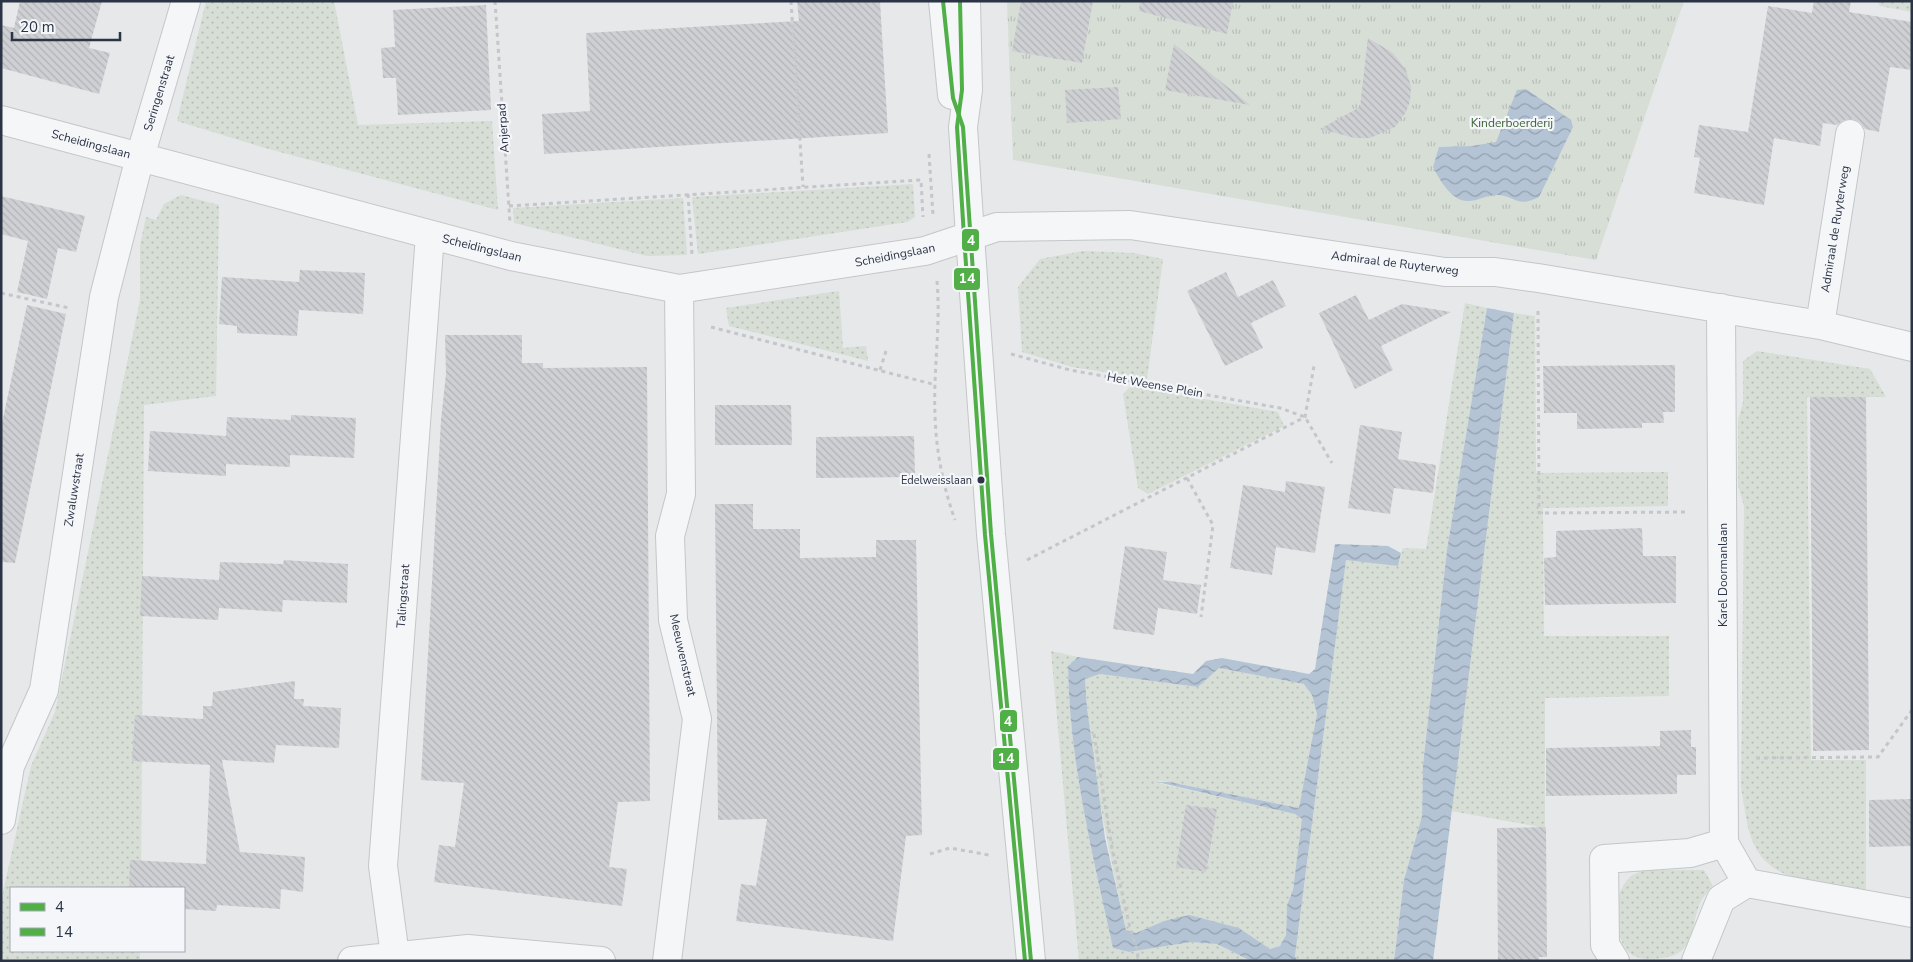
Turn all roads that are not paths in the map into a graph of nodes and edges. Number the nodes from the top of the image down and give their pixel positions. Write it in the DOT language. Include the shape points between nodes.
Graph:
graph roads {
  1 [pos="186,1"];
  2 [pos="943,1"];
  3 [pos="966,1"];
  4 [pos="1,120"];
  5 [pos="963,128"];
  6 [pos="1850,134"];
  7 [pos="140,157"];
  8 [pos="430,235"];
  9 [pos="970,236"];
  10 [pos="679,290"];
  11 [pos="1721,308"];
  12 [pos="1820,325"];
  13 [pos="1912,347"];
  14 [pos="1912,354"];
  15 [pos="6,766"];
  16 [pos="1,820"];
  17 [pos="1724,843"];
  18 [pos="1747,883"];
  19 [pos="1912,913"];
  20 [pos="395,956"];
  21 [pos="596,960"];
  22 [pos="352,961"];
  23 [pos="667,961"];
  24 [pos="1031,961"];
  25 [pos="1615,961"];
  26 [pos="1696,961"];
  1 -- 7 [label="street, Seringenstraat"];
  2 -- 5 [label="street" via="953,98"];
  3 -- 5 [label="street" via="968,90"];
  4 -- 7 [label="street, Scheidingslaan"];
  5 -- 9 [label="street"];
  6 -- 12 [label="street, Admiraal de Ruyterweg"];
  7 -- 8 [label="street, Scheidingslaan"];
  7 -- 15 [label="street, Zwaluwstraat" via="101,314 44,690"];
  8 -- 10 [label="street, Scheidingslaan" via="511,256"];
  8 -- 20 [label="street, Talingstraat" via="383,866"];
  9 -- 10 [label="street, Scheidingslaan" via="925,252"];
  9 -- 11 [label="street, Admiraal de Ruyterweg" via="997,227 1130,225 1445,272 1495,272 1538,278"];
  9 -- 24 [label="street" via="991,534"];
  10 -- 23 [label="street, Meeuwenstraat" via="681,494 670,536 673,620 697,719"];
  11 -- 12 [label="street, Admiraal de Ruyterweg"];
  11 -- 17 [label="street, Karel Doormanlaan"];
  12 -- 13 [label="street, Admiraal de Ruyterweg"];
  13 -- 14 [label="street"];
  15 -- 16 [label="street, Zwaluwstraat"];
  17 -- 18 [label="street"];
  17 -- 25 [label="street" via="1690,853 1604,858 1605,945"];
  18 -- 19 [label="street"];
  18 -- 26 [label="street" via="1721,899"];
  20 -- 21 [label="street" via="468,949"];
  20 -- 22 [label="street"];
}
